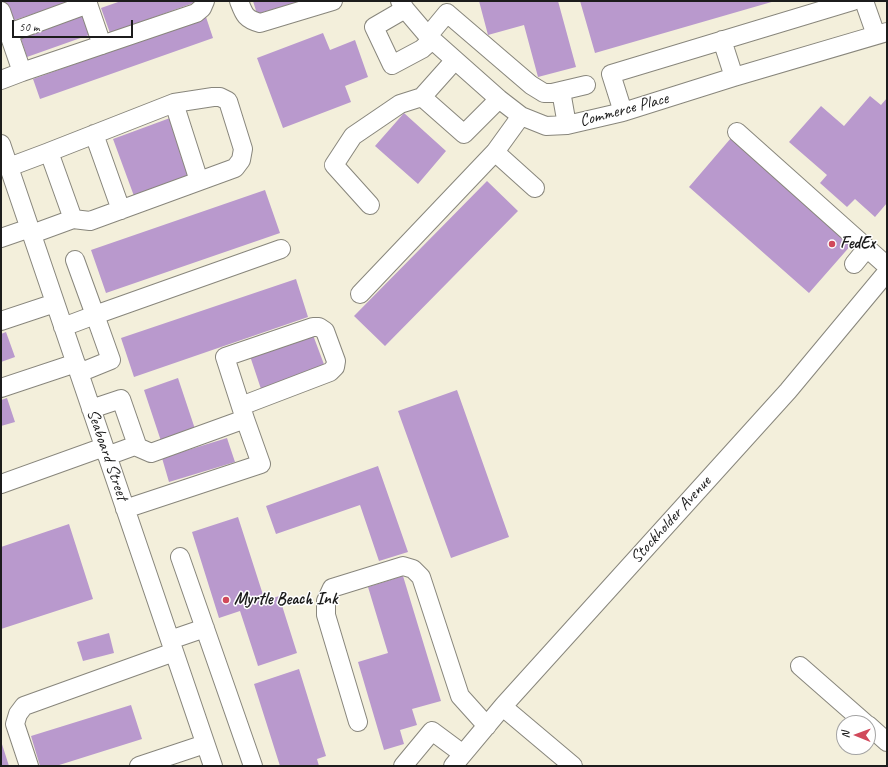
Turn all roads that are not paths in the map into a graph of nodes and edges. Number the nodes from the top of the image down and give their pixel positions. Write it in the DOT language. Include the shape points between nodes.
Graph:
graph roads {
  1 [pos="205,1"];
  2 [pos="239,1"];
  3 [pos="333,1"];
  4 [pos="853,1"];
  5 [pos="864,1"];
  6 [pos="92,2"];
  7 [pos="402,5"];
  8 [pos="4,25"];
  9 [pos="882,34"];
  10 [pos="430,38"];
  11 [pos="722,40"];
  12 [pos="102,44"];
  13 [pos="455,60"];
  14 [pos="22,72"];
  15 [pos="734,77"];
  16 [pos="1,80"];
  17 [pos="586,85"];
  18 [pos="561,91"];
  19 [pos="422,96"];
  20 [pos="499,99"];
  21 [pos="174,103"];
  22 [pos="623,112"];
  23 [pos="521,116"];
  24 [pos="567,125"];
  25 [pos="738,132"];
  26 [pos="94,134"];
  27 [pos="1,144"];
  28 [pos="49,152"];
  29 [pos="495,152"];
  30 [pos="9,167"];
  31 [pos="199,181"];
  32 [pos="535,188"];
  33 [pos="9,192"];
  34 [pos="370,205"];
  35 [pos="121,210"];
  36 [pos="73,218"];
  37 [pos="31,231"];
  38 [pos="1,238"];
  39 [pos="867,248"];
  40 [pos="281,249"];
  41 [pos="75,260"];
  42 [pos="854,264"];
  43 [pos="887,266"];
  44 [pos="887,272"];
  45 [pos="360,294"];
  46 [pos="55,303"];
  47 [pos="95,315"];
  48 [pos="1,321"];
  49 [pos="63,327"];
  50 [pos="77,368"];
  51 [pos="1,388"];
  52 [pos="91,409"];
  53 [pos="243,412"];
  54 [pos="135,446"];
  55 [pos="106,451"];
  56 [pos="1,484"];
  57 [pos="125,509"];
  58 [pos="180,557"];
  59 [pos="205,628"];
  60 [pos="172,646"];
  61 [pos="800,666"];
  62 [pos="503,707"];
  63 [pos="857,715"];
  64 [pos="358,722"];
  65 [pos="487,726"];
  66 [pos="876,732"];
  67 [pos="887,742"];
  68 [pos="205,744"];
  69 [pos="458,760"];
  70 [pos="28,766"];
  71 [pos="139,766"];
  72 [pos="213,766"];
  73 [pos="252,766"];
  74 [pos="403,766"];
  75 [pos="574,766"];
  1 -- 12 [label="street" via="202,8 196,12"];
  2 -- 3 [label="street" via="244,15 260,24"];
  4 -- 11 [label="street"];
  5 -- 9 [label="street"];
  6 -- 8 [label="street"];
  6 -- 12 [label="street"];
  7 -- 10 [label="street, Commerce Place"];
  7 -- 10 [label="street" via="374,27 392,65 422,49"];
  8 -- 14 [label="street"];
  9 -- 15 [label="street, Commerce Place"];
  10 -- 13 [label="street, Commerce Place"];
  10 -- 18 [label="street" via="447,13 531,85 544,93"];
  11 -- 15 [label="street"];
  11 -- 22 [label="street" via="611,74"];
  12 -- 14 [label="street"];
  13 -- 19 [label="street"];
  13 -- 20 [label="street, Commerce Place"];
  14 -- 16 [label="street"];
  15 -- 22 [label="street, Commerce Place"];
  17 -- 18 [label="street"];
  18 -- 24 [label="street"];
  19 -- 20 [label="street" via="464,134"];
  19 -- 34 [label="street" via="400,104 353,136 334,165"];
  20 -- 23 [label="street, Commerce Place"];
  21 -- 26 [label="street"];
  21 -- 31 [label="street"];
  21 -- 31 [label="street" via="213,97 228,101 243,149 241,160 235,168"];
  22 -- 24 [label="street, Commerce Place"];
  23 -- 24 [label="street, Commerce Place" via="546,126"];
  23 -- 29 [label="street"];
  25 -- 39 [label="street"];
  26 -- 28 [label="street"];
  26 -- 35 [label="street"];
  27 -- 30 [label="street, Seaboard Street"];
  28 -- 30 [label="street"];
  28 -- 36 [label="street"];
  29 -- 32 [label="street"];
  29 -- 45 [label="street"];
  30 -- 33 [label="street, Seaboard Street"];
  31 -- 35 [label="street"];
  33 -- 37 [label="street, Seaboard Street"];
  35 -- 36 [label="street" via="90,221"];
  36 -- 37 [label="street"];
  37 -- 38 [label="street"];
  37 -- 46 [label="street, Seaboard Street"];
  39 -- 42 [label="street"];
  39 -- 43 [label="street"];
  40 -- 47 [label="street"];
  41 -- 47 [label="street"];
  44 -- 62 [label="street, Stockholder Avenue" via="788,391"];
  46 -- 48 [label="street"];
  46 -- 49 [label="street, Seaboard Street"];
  47 -- 49 [label="street"];
  47 -- 50 [label="street" via="111,360"];
  49 -- 50 [label="street, Seaboard Street"];
  50 -- 51 [label="street"];
  50 -- 52 [label="street, Seaboard Street"];
  52 -- 54 [label="street" via="121,399 137,445"];
  52 -- 55 [label="street, Seaboard Street"];
  53 -- 53 [label="street" via="225,357 313,327 325,331 336,361 330,372"];
  53 -- 54 [label="street" via="151,453"];
  53 -- 57 [label="street" via="261,464"];
  54 -- 55 [label="street"];
  55 -- 56 [label="street"];
  55 -- 57 [label="street, Seaboard Street"];
  57 -- 60 [label="street, Seaboard Street"];
  58 -- 59 [label="street"];
  59 -- 60 [label="street"];
  59 -- 73 [label="street"];
  60 -- 68 [label="street, Seaboard Street"];
  60 -- 70 [label="street" via="24,706 15,724"];
  61 -- 63 [label="street"];
  62 -- 65 [label="street, Stockholder Avenue"];
  62 -- 75 [label="street"];
  64 -- 65 [label="street" via="326,615 326,601 332,588 403,566 413,569 421,577 460,696"];
  65 -- 69 [label="street, Stockholder Avenue"];
  66 -- 67 [label="street"];
  68 -- 71 [label="street"];
  68 -- 72 [label="street, Seaboard Street"];
  69 -- 74 [label="street" via="432,731"];
}
